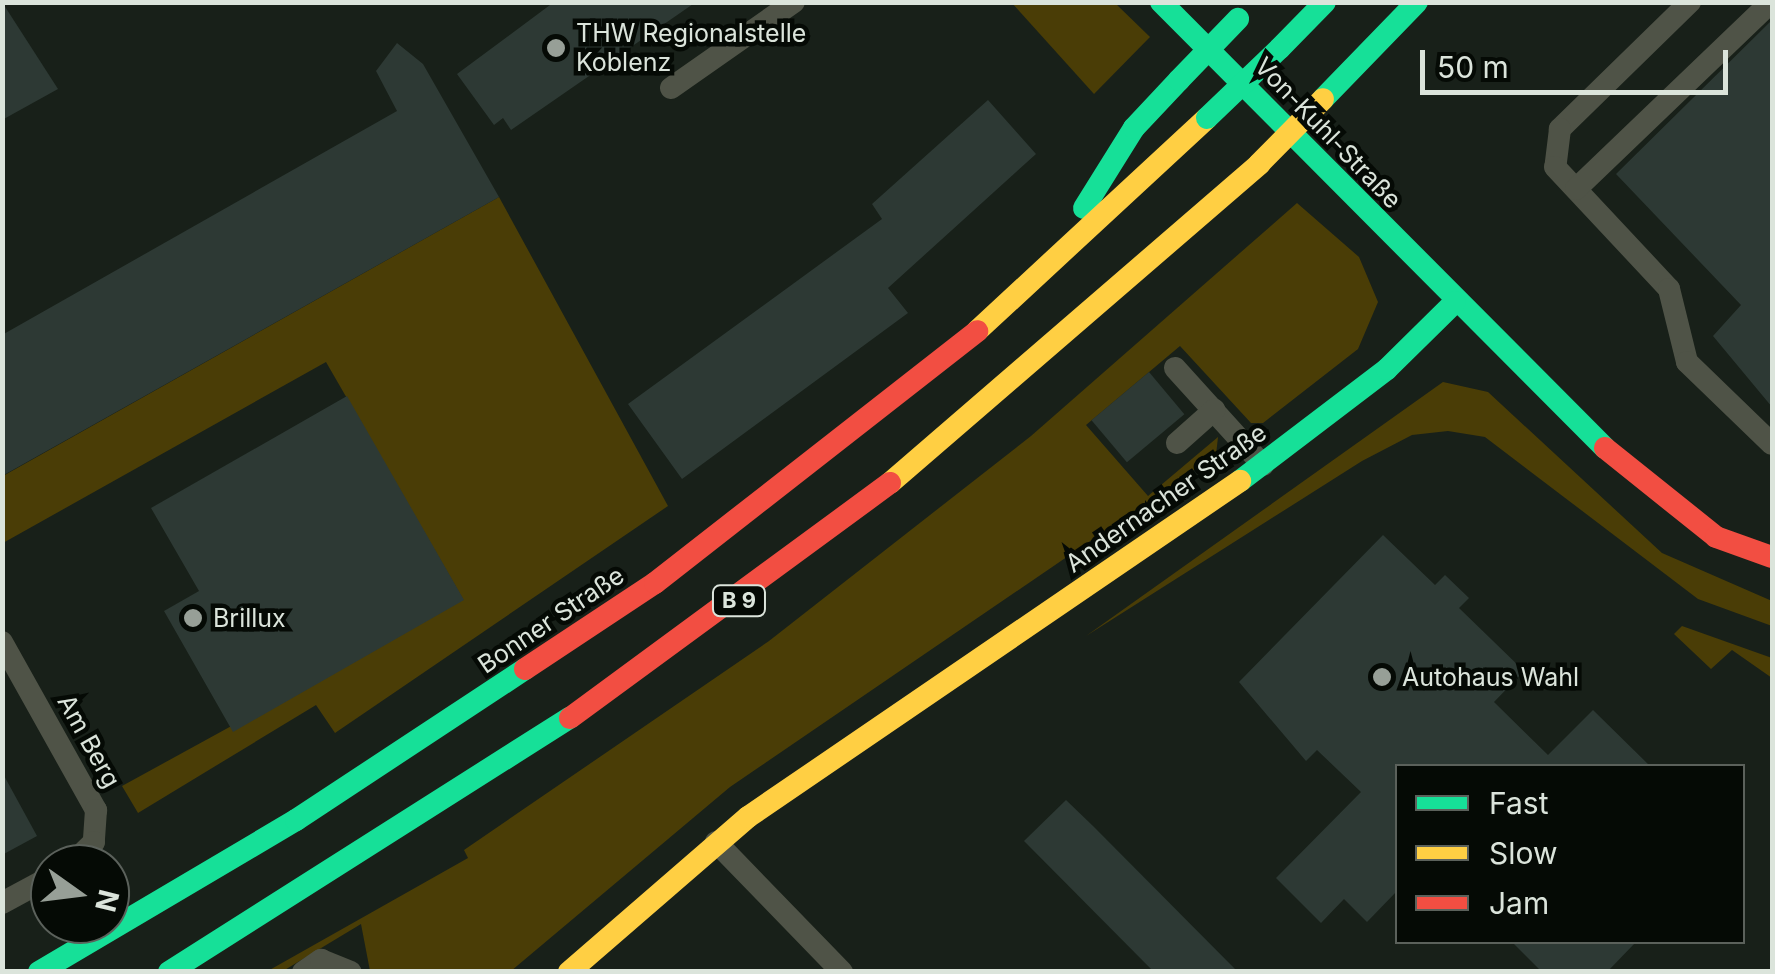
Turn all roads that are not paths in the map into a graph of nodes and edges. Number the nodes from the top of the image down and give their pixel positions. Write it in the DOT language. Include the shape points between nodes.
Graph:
graph roads {
  1 [pos="794,2"];
  2 [pos="1161,2"];
  3 [pos="1325,2"];
  4 [pos="1417,2"];
  5 [pos="1690,2"];
  6 [pos="1771,2"];
  7 [pos="1245,11"];
  8 [pos="671,88"];
  9 [pos="1576,189"];
  10 [pos="1056,259"];
  11 [pos="1455,302"];
  12 [pos="1175,368"];
  13 [pos="1214,410"];
  14 [pos="1177,443"];
  15 [pos="1772,444"];
  16 [pos="1264,465"];
  17 [pos="1772,557"];
  18 [pos="2,642"];
  19 [pos="716,842"];
  20 [pos="92,844"];
  21 [pos="30,887"];
  22 [pos="2,903"];
  23 [pos="39,972"];
  24 [pos="169,972"];
  25 [pos="302,972"];
  26 [pos="351,972"];
  27 [pos="569,972"];
  28 [pos="842,972"];
  1 -- 8 [label="lane"];
  2 -- 11 [label="main road, Von-Kuhl-Straße"];
  3 -- 10 [label="main road, B 9, bridge"];
  4 -- 24 [label="main road, B 9, bridge" via="1260,164 1017,380 765,583 466,790"];
  5 -- 9 [label="lane" via="1560,129 1555,167"];
  6 -- 9 [label="lane"];
  7 -- 10 [label="main road, bridge" via="1134,128"];
  9 -- 15 [label="lane" via="1670,289 1686,362"];
  10 -- 23 [label="main road, Bonner Straße / B 9" via="965,342 655,583 296,820"];
  11 -- 16 [label="main road, Andernacher Straße"];
  11 -- 17 [label="main road" via="1673,511"];
  12 -- 13 [label="lane"];
  13 -- 14 [label="lane"];
  13 -- 16 [label="lane"];
  16 -- 19 [label="main road, Andernacher Straße"];
  18 -- 20 [label="lane, Am Berg" via="96,810"];
  19 -- 27 [label="main road, Andernacher Straße"];
  19 -- 28 [label="lane"];
  21 -- 22 [label="lane"];
  25 -- 26 [label="lane" via="321,960"];
}
